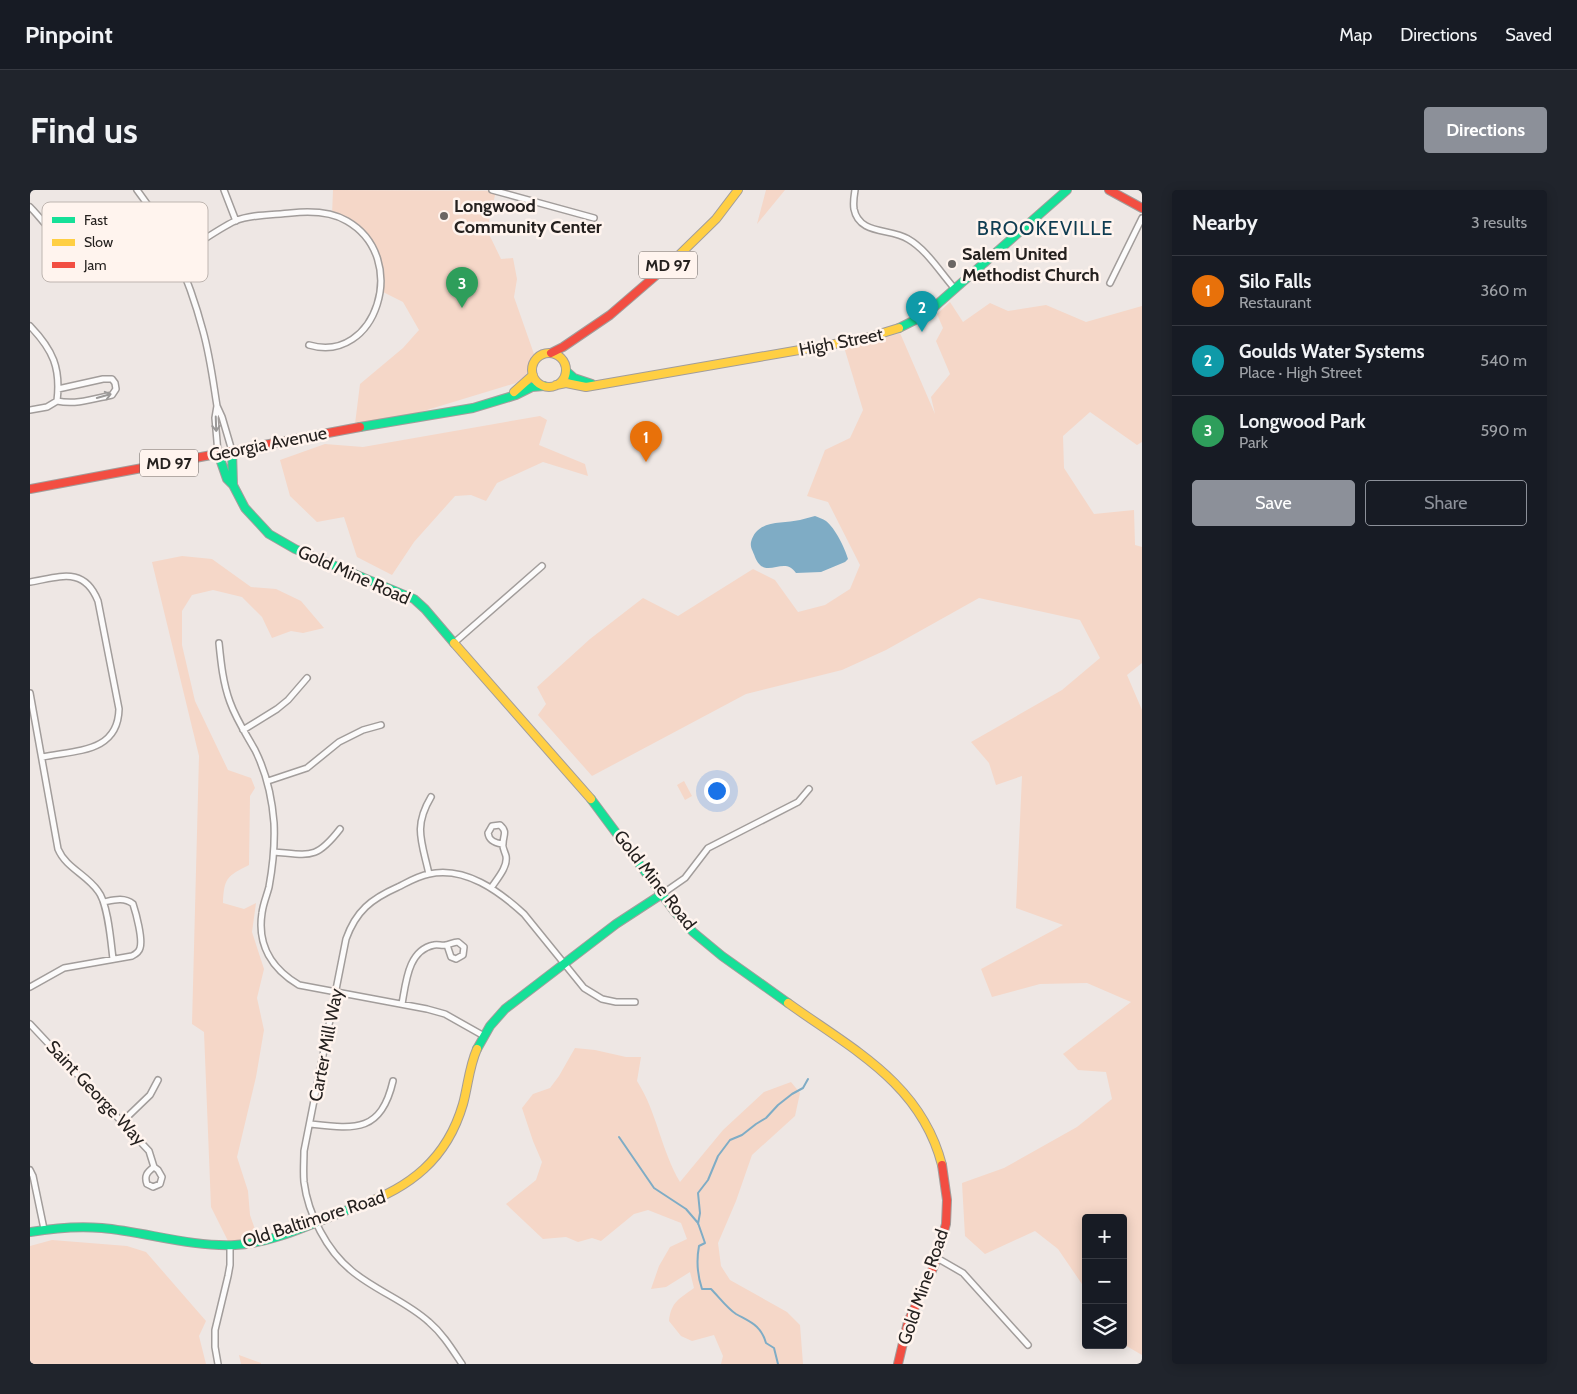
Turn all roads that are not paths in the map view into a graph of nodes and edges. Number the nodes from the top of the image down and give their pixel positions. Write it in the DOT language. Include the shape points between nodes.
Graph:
graph roads {
  1 [pos="137,190"];
  2 [pos="224,190"];
  3 [pos="492,190"];
  4 [pos="738,190"];
  5 [pos="855,190"];
  6 [pos="1067,190"];
  7 [pos="1109,190"];
  8 [pos="145,202"];
  9 [pos="30,208"];
  10 [pos="1142,208"];
  11 [pos="594,218"];
  12 [pos="1142,218"];
  13 [pos="236,221"];
  14 [pos="42,222"];
  15 [pos="208,237"];
  16 [pos="187,282"];
  17 [pos="1110,283"];
  18 [pos="954,290"];
  19 [pos="30,326"];
  20 [pos="589,330"];
  21 [pos="309,345"];
  22 [pos="551,352"];
  23 [pos="564,361"];
  24 [pos="566,371"];
  25 [pos="533,375"];
  26 [pos="556,385"];
  27 [pos="596,385"];
  28 [pos="544,386"];
  29 [pos="58,389"];
  30 [pos="505,398"];
  31 [pos="57,401"];
  32 [pos="217,406"];
  33 [pos="30,410"];
  34 [pos="232,451"];
  35 [pos="218,453"];
  36 [pos="233,485"];
  37 [pos="30,489"];
  38 [pos="542,566"];
  39 [pos="30,582"];
  40 [pos="455,642"];
  41 [pos="219,643"];
  42 [pos="307,678"];
  43 [pos="30,692"];
  44 [pos="381,725"];
  45 [pos="243,730"];
  46 [pos="42,757"];
  47 [pos="268,781"];
  48 [pos="809,789"];
  49 [pos="432,797"];
  50 [pos="340,829"];
  51 [pos="502,844"];
  52 [pos="274,852"];
  53 [pos="429,874"];
  54 [pos="491,888"];
  55 [pos="662,894"];
  56 [pos="104,902"];
  57 [pos="447,945"];
  58 [pos="113,960"];
  59 [pos="564,964"];
  60 [pos="30,987"];
  61 [pos="336,992"];
  62 [pos="634,1002"];
  63 [pos="402,1004"];
  64 [pos="30,1024"];
  65 [pos="484,1036"];
  66 [pos="158,1080"];
  67 [pos="393,1080"];
  68 [pos="123,1122"];
  69 [pos="310,1124"];
  70 [pos="154,1167"];
  71 [pos="30,1170"];
  72 [pos="315,1221"];
  73 [pos="44,1229"];
  74 [pos="30,1232"];
  75 [pos="230,1245"];
  76 [pos="937,1258"];
  77 [pos="1028,1345"];
  78 [pos="218,1364"];
  79 [pos="462,1364"];
  80 [pos="898,1364"];
  1 -- 8 [label="street, Gold Mine Road"];
  2 -- 13 [label="street"];
  3 -- 11 [label="street"];
  4 -- 20 [label="street, MD 97" via="713,222 678,256"];
  5 -- 18 [label="street" via="857,219 863,225 907,238 924,252"];
  6 -- 18 [label="street, High Street"];
  7 -- 10 [label="street"];
  9 -- 14 [label="street"];
  12 -- 17 [label="street"];
  13 -- 15 [label="street"];
  13 -- 21 [label="street" via="252,216 314,212 332,215 346,220 373,246 380,264 382,283 375,312 365,328 337,346"];
  16 -- 32 [label="street, Gold Mine Road" via="204,333"];
  18 -- 27 [label="street, High Street" via="912,323 881,336"];
  19 -- 29 [label="street" via="45,341 53,357"];
  20 -- 22 [label="street, MD 97"];
  20 -- 23 [label="street, MD 97"];
  22 -- 23 [label="street"];
  22 -- 25 [label="street, MD 97" via="537,357 532,366"];
  23 -- 24 [label="street"];
  24 -- 26 [label="street"];
  24 -- 27 [label="street, High Street" via="574,378"];
  25 -- 28 [label="street"];
  25 -- 30 [label="street, Georgia Avenue / MD 97"];
  26 -- 27 [label="street, High Street"];
  26 -- 28 [label="street, MD 97"];
  28 -- 30 [label="street, Georgia Avenue / MD 97" via="532,387"];
  29 -- 31 [label="street"];
  31 -- 29 [label="street, one-way" via="79,402 112,395 116,383 112,379 103,379"];
  30 -- 34 [label="street, Georgia Avenue / MD 97" via="473,408"];
  31 -- 33 [label="street" via="47,407"];
  32 -- 34 [label="street, Gold Mine Road"];
  32 -- 35 [label="street, Gold Mine Road, one-way"];
  34 -- 35 [label="street, Georgia Avenue / MD 97"];
  34 -- 36 [label="street, Gold Mine Road"];
  35 -- 36 [label="street, Gold Mine Road" via="227,479"];
  35 -- 37 [label="street, Georgia Avenue / MD 97"];
  36 -- 40 [label="street, Gold Mine Road" via="248,512 276,538 406,595 426,609"];
  38 -- 40 [label="street"];
  39 -- 46 [label="street" via="74,576 93,589 119,709 116,728 103,743"];
  40 -- 55 [label="street, Gold Mine Road" via="598,807"];
  41 -- 45 [label="street" via="224,686"];
  42 -- 45 [label="street" via="277,709"];
  43 -- 46 [label="street"];
  44 -- 47 [label="street" via="339,742 307,768"];
  45 -- 47 [label="street"];
  46 -- 56 [label="street" via="61,857 100,892"];
  47 -- 52 [label="street" via="274,819"];
  48 -- 55 [label="street" via="798,802 708,848 686,878"];
  49 -- 53 [label="street" via="424,808 419,828"];
  50 -- 52 [label="street" via="324,848 314,853"];
  51 -- 54 [label="street" via="507,858 504,869"];
  52 -- 61 [label="street" via="262,913 262,930 271,962 300,985"];
  53 -- 54 [label="street, Carter Mill Way" via="461,874"];
  53 -- 61 [label="street, Carter Mill Way" via="380,895 359,913 346,939"];
  54 -- 59 [label="street, Carter Mill Way" via="524,914"];
  55 -- 59 [label="street, Old Baltimore Road"];
  55 -- 76 [label="street, Gold Mine Road" via="684,923 711,948 883,1070 908,1094 930,1130 944,1170 946,1213"];
  56 -- 58 [label="street"];
  56 -- 58 [label="street" via="128,900 133,904 141,942 140,949 132,956"];
  57 -- 63 [label="street" via="424,948 416,957 408,970"];
  58 -- 60 [label="street" via="64,968"];
  59 -- 62 [label="street, Carter Mill Way" via="584,988 602,999"];
  59 -- 65 [label="street, Old Baltimore Road" via="505,1009"];
  61 -- 63 [label="street"];
  61 -- 69 [label="street, Carter Mill Way"];
  63 -- 65 [label="street" via="445,1014"];
  64 -- 68 [label="street, Saint George Way"];
  65 -- 72 [label="street, Old Baltimore Road" via="473,1058 457,1122 446,1144 432,1161 397,1191"];
  66 -- 68 [label="street" via="150,1095"];
  67 -- 69 [label="street" via="385,1107 371,1121 348,1127"];
  68 -- 70 [label="street, Saint George Way" via="149,1151"];
  69 -- 72 [label="street, Carter Mill Way" via="304,1151 304,1182"];
  71 -- 73 [label="street"];
  72 -- 75 [label="street, Old Baltimore Road" via="259,1241"];
  72 -- 79 [label="street, Carter Mill Way" via="330,1247 353,1272 430,1322"];
  73 -- 74 [label="street, Old Baltimore Road"];
  73 -- 75 [label="street, Old Baltimore Road" via="107,1228"];
  75 -- 78 [label="street" via="230,1265 215,1330"];
  76 -- 77 [label="street" via="963,1273"];
  76 -- 80 [label="street, Gold Mine Road" via="908,1323"];
}
